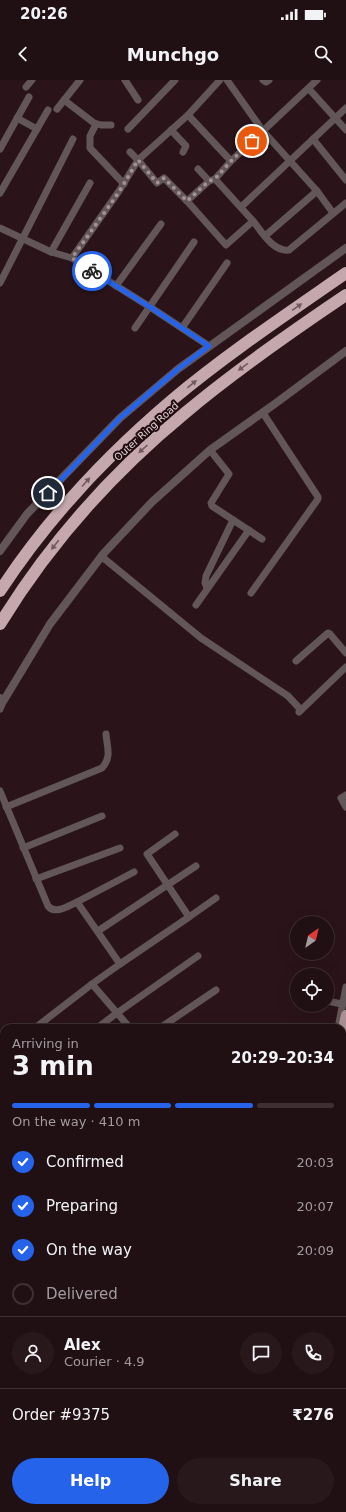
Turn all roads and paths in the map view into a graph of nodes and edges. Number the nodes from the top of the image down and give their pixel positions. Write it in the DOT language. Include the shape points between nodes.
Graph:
graph roads {
  1 [pos="32,80"];
  2 [pos="80,80"];
  3 [pos="124,80"];
  4 [pos="175,80"];
  5 [pos="220,80"];
  6 [pos="227,80"];
  7 [pos="263,80"];
  8 [pos="269,80"];
  9 [pos="317,80"];
  10 [pos="26,87"];
  11 [pos="309,89"];
  12 [pos="29,97"];
  13 [pos="64,100"];
  14 [pos="138,100"];
  15 [pos="346,108"];
  16 [pos="57,109"];
  17 [pos="48,110"];
  18 [pos="188,115"];
  19 [pos="335,117"];
  20 [pos="17,118"];
  21 [pos="96,124"];
  22 [pos="111,125"];
  23 [pos="37,129"];
  24 [pos="128,129"];
  25 [pos="171,130"];
  26 [pos="346,130"];
  27 [pos="263,131"];
  28 [pos="74,139"];
  29 [pos="313,140"];
  30 [pos="0,149"];
  31 [pos="130,152"];
  32 [pos="183,152"];
  33 [pos="138,160"];
  34 [pos="231,161"];
  35 [pos="290,161"];
  36 [pos="198,169"];
  37 [pos="212,180"];
  38 [pos="346,180"];
  39 [pos="90,183"];
  40 [pos="124,184"];
  41 [pos="317,191"];
  42 [pos="0,193"];
  43 [pos="187,201"];
  44 [pos="346,203"];
  45 [pos="241,207"];
  46 [pos="334,213"];
  47 [pos="253,221"];
  48 [pos="160,224"];
  49 [pos="0,228"];
  50 [pos="265,236"];
  51 [pos="23,240"];
  52 [pos="194,242"];
  53 [pos="346,248"];
  54 [pos="51,252"];
  55 [pos="72,258"];
  56 [pos="227,263"];
  57 [pos="346,273"];
  58 [pos="0,283"];
  59 [pos="116,286"];
  60 [pos="346,295"];
  61 [pos="150,307"];
  62 [pos="135,328"];
  63 [pos="182,328"];
  64 [pos="209,346"];
  65 [pos="346,351"];
  66 [pos="263,413"];
  67 [pos="210,450"];
  68 [pos="233,520"];
  69 [pos="249,530"];
  70 [pos="262,539"];
  71 [pos="0,551"];
  72 [pos="101,556"];
  73 [pos="207,588"];
  74 [pos="2,589"];
  75 [pos="251,593"];
  76 [pos="196,605"];
  77 [pos="3,619"];
  78 [pos="346,653"];
  79 [pos="296,661"];
  80 [pos="346,668"];
  81 [pos="2,699"];
  82 [pos="0,708"];
  83 [pos="106,734"];
  84 [pos="0,791"];
  85 [pos="346,795"];
  86 [pos="346,806"];
  87 [pos="6,808"];
  88 [pos="102,816"];
  89 [pos="175,834"];
  90 [pos="23,848"];
  91 [pos="120,848"];
  92 [pos="196,866"];
  93 [pos="134,872"];
  94 [pos="36,879"];
  95 [pos="168,884"];
  96 [pos="216,898"];
  97 [pos="78,902"];
  98 [pos="189,917"];
  99 [pos="98,931"];
  100 [pos="198,956"];
  101 [pos="120,964"];
  102 [pos="92,984"];
  103 [pos="346,987"];
  104 [pos="216,990"];
  105 [pos="334,1002"];
  106 [pos="342,1004"];
  107 [pos="117,1012"];
  108 [pos="40,1024"];
  109 [pos="102,1024"];
  110 [pos="127,1024"];
  111 [pos="166,1024"];
  112 [pos="339,1024"];
  1 -- 10 [label="street"];
  2 -- 13 [label="street"];
  3 -- 14 [label="street"];
  4 -- 24 [label="street"];
  5 -- 18 [label="street"];
  6 -- 27 [label="street"];
  7 -- 8 [label="street"];
  9 -- 11 [label="street"];
  11 -- 19 [label="street"];
  11 -- 27 [label="street"];
  12 -- 20 [label="street"];
  13 -- 16 [label="street"];
  13 -- 21 [label="street"];
  15 -- 19 [label="street"];
  17 -- 23 [label="street"];
  18 -- 25 [label="street"];
  18 -- 34 [label="street"];
  19 -- 26 [label="street"];
  19 -- 29 [label="street"];
  20 -- 23 [label="street"];
  20 -- 30 [label="street"];
  21 -- 22 [label="street"];
  21 -- 40 [label="street" via="90,136 90,148"];
  23 -- 42 [label="street"];
  25 -- 32 [label="street" via="186,146"];
  25 -- 33 [label="street"];
  27 -- 34 [label="street"];
  27 -- 35 [label="street"];
  28 -- 51 [label="street"];
  29 -- 35 [label="street"];
  29 -- 38 [label="street"];
  31 -- 33 [label="street"];
  33 -- 40 [label="street"];
  33 -- 43 [label="street" via="157,183 164,178"];
  34 -- 37 [label="street"];
  35 -- 41 [label="street"];
  35 -- 45 [label="street"];
  36 -- 37 [label="street"];
  37 -- 43 [label="street"];
  37 -- 45 [label="street"];
  39 -- 54 [label="street"];
  40 -- 55 [label="street"];
  41 -- 46 [label="street"];
  41 -- 50 [label="street"];
  43 -- 47 [label="street" via="226,246"];
  44 -- 46 [label="street"];
  45 -- 47 [label="street"];
  46 -- 50 [label="street" via="289,250 277,248"];
  47 -- 50 [label="street"];
  48 -- 59 [label="street"];
  49 -- 51 [label="street"];
  51 -- 54 [label="street"];
  51 -- 58 [label="street"];
  52 -- 61 [label="street"];
  53 -- 64 [label="street"];
  54 -- 55 [label="street"];
  55 -- 59 [label="street"];
  56 -- 63 [label="street"];
  74 -- 57 [label="highway, Outer Ring Road, one-way" via="27,552 71,498 146,423 230,354"];
  59 -- 61 [label="street"];
  60 -- 77 [label="highway, Outer Ring Road, one-way" via="210,392 133,459 62,536"];
  61 -- 62 [label="street"];
  61 -- 63 [label="street"];
  63 -- 64 [label="street"];
  64 -- 71 [label="street" via="120,418 27,514"];
  65 -- 66 [label="street"];
  66 -- 67 [label="street"];
  66 -- 75 [label="street" via="318,499"];
  67 -- 68 [label="street" via="229,474 211,503"];
  67 -- 72 [label="street" via="152,502"];
  68 -- 69 [label="street"];
  68 -- 73 [label="street" via="206,576"];
  69 -- 70 [label="street"];
  69 -- 73 [label="street"];
  72 -- 80 [label="street" via="201,638 288,696 300,711"];
  72 -- 81 [label="street" via="50,624"];
  73 -- 76 [label="street"];
  78 -- 79 [label="street" via="328,633"];
  81 -- 82 [label="street"];
  83 -- 87 [label="street" via="109,758 102,768"];
  84 -- 87 [label="street"];
  85 -- 86 [label="street" via="341,798"];
  87 -- 90 [label="street"];
  88 -- 90 [label="street"];
  89 -- 95 [label="street" via="147,854"];
  90 -- 94 [label="street"];
  91 -- 94 [label="street"];
  92 -- 95 [label="street"];
  93 -- 97 [label="street"];
  94 -- 97 [label="street" via="51,910 55,911"];
  95 -- 98 [label="street"];
  95 -- 99 [label="street"];
  96 -- 98 [label="street"];
  97 -- 99 [label="street"];
  98 -- 101 [label="street"];
  99 -- 101 [label="street"];
  100 -- 107 [label="street"];
  101 -- 102 [label="street"];
  102 -- 107 [label="street"];
  102 -- 108 [label="street"];
  103 -- 106 [label="street"];
  104 -- 111 [label="street"];
  105 -- 106 [label="street"];
  106 -- 112 [label="street"];
  107 -- 109 [label="street"];
  107 -- 110 [label="street"];
}
